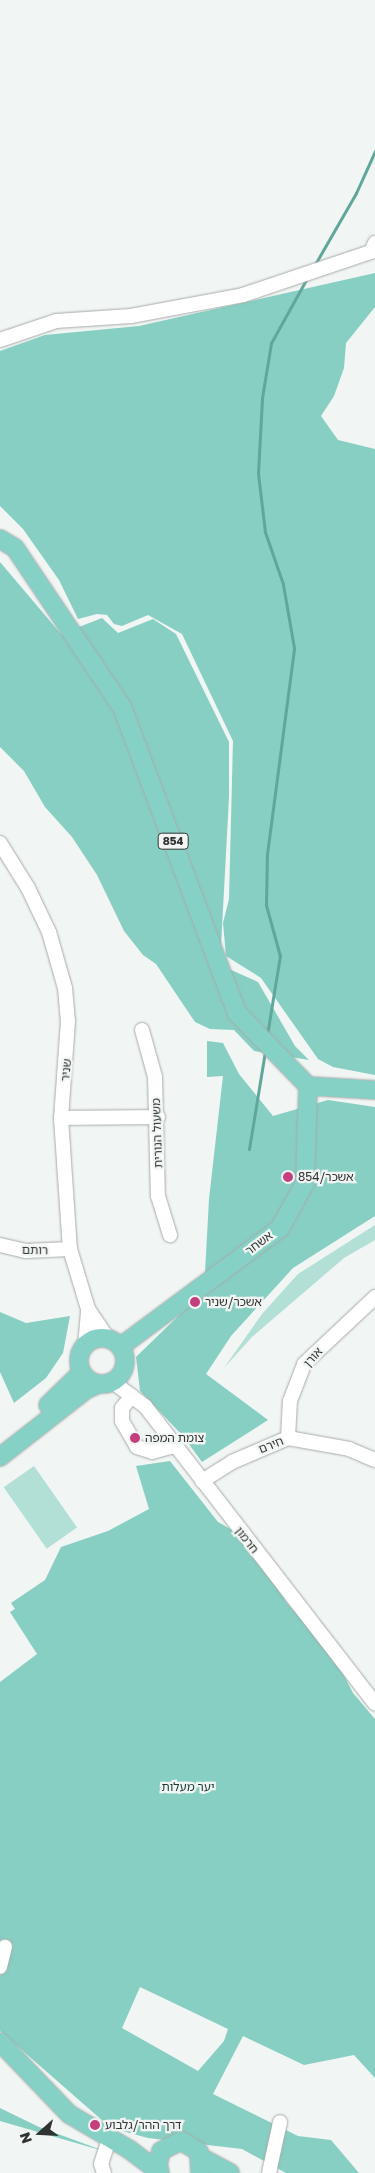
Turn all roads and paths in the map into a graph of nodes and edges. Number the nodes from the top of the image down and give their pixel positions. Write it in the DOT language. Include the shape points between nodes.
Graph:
graph roads {
  1 [pos="375,243"];
  2 [pos="0,340"];
  3 [pos="0,539"];
  4 [pos="0,843"];
  5 [pos="142,1030"];
  6 [pos="308,1086"];
  7 [pos="375,1090"];
  8 [pos="158,1117"];
  9 [pos="61,1118"];
  10 [pos="170,1235"];
  11 [pos="0,1244"];
  12 [pos="70,1249"];
  13 [pos="375,1297"];
  14 [pos="88,1309"];
  15 [pos="114,1343"];
  16 [pos="86,1346"];
  17 [pos="82,1372"];
  18 [pos="106,1383"];
  19 [pos="132,1396"];
  20 [pos="288,1438"];
  21 [pos="0,1444"];
  22 [pos="175,1446"];
  23 [pos="0,1457"];
  24 [pos="375,1460"];
  25 [pos="202,1481"];
  26 [pos="375,1704"];
  27 [pos="5,1948"];
  28 [pos="0,1967"];
  29 [pos="0,2042"];
  30 [pos="280,2122"];
  31 [pos="109,2139"];
  32 [pos="167,2145"];
  33 [pos="126,2148"];
  34 [pos="201,2166"];
  35 [pos="100,2170"];
  36 [pos="160,2172"];
  37 [pos="230,2173"];
  38 [pos="269,2173"];
  1 -- 2 [label="street" via="371,252 243,295 131,316 56,321"];
  3 -- 6 [label="main road, 854" via="15,548 122,707 236,1013"];
  4 -- 9 [label="street, שניר" via="28,888 49,932 65,988 68,1022"];
  5 -- 8 [label="street, משעול הנורית" via="155,1077"];
  6 -- 7 [label="main road"];
  6 -- 15 [label="main road, אשחר" via="305,1183 280,1228"];
  8 -- 9 [label="street"];
  8 -- 10 [label="street, משעול הנורית" via="158,1196"];
  9 -- 12 [label="street, שניר"];
  11 -- 12 [label="street, רותם" via="26,1252"];
  12 -- 14 [label="street, שניר"];
  13 -- 20 [label="street, אורן" via="304,1364 290,1401"];
  14 -- 15 [label="street, שניר"];
  14 -- 16 [label="street, שניר"];
  15 -- 16 [label="main road" via="99,1339"];
  15 -- 18 [label="main road" via="125,1366"];
  16 -- 17 [label="main road" via="80,1358"];
  17 -- 18 [label="main road"];
  17 -- 21 [label="main road"];
  18 -- 19 [label="street, חרמון"];
  18 -- 23 [label="main road" via="80,1394"];
  19 -- 22 [label="street, חרמון" via="144,1406"];
  19 -- 22 [label="street" via="122,1408 122,1421 137,1447 152,1452"];
  20 -- 24 [label="street, חירם" via="349,1449"];
  20 -- 25 [label="street, חירם" via="232,1462"];
  22 -- 25 [label="street, חרמון"];
  25 -- 26 [label="street, חרמון"];
  27 -- 28 [label="street"];
  29 -- 31 [label="main road" via="69,2114"];
  30 -- 38 [label="street"];
  31 -- 33 [label="main road"];
  31 -- 35 [label="street"];
  32 -- 33 [label="main road" via="146,2151"];
  32 -- 34 [label="main road" via="188,2142 194,2146"];
  32 -- 36 [label="main road" via="158,2157"];
  33 -- 36 [label="main road"];
  34 -- 37 [label="main road"];
}
